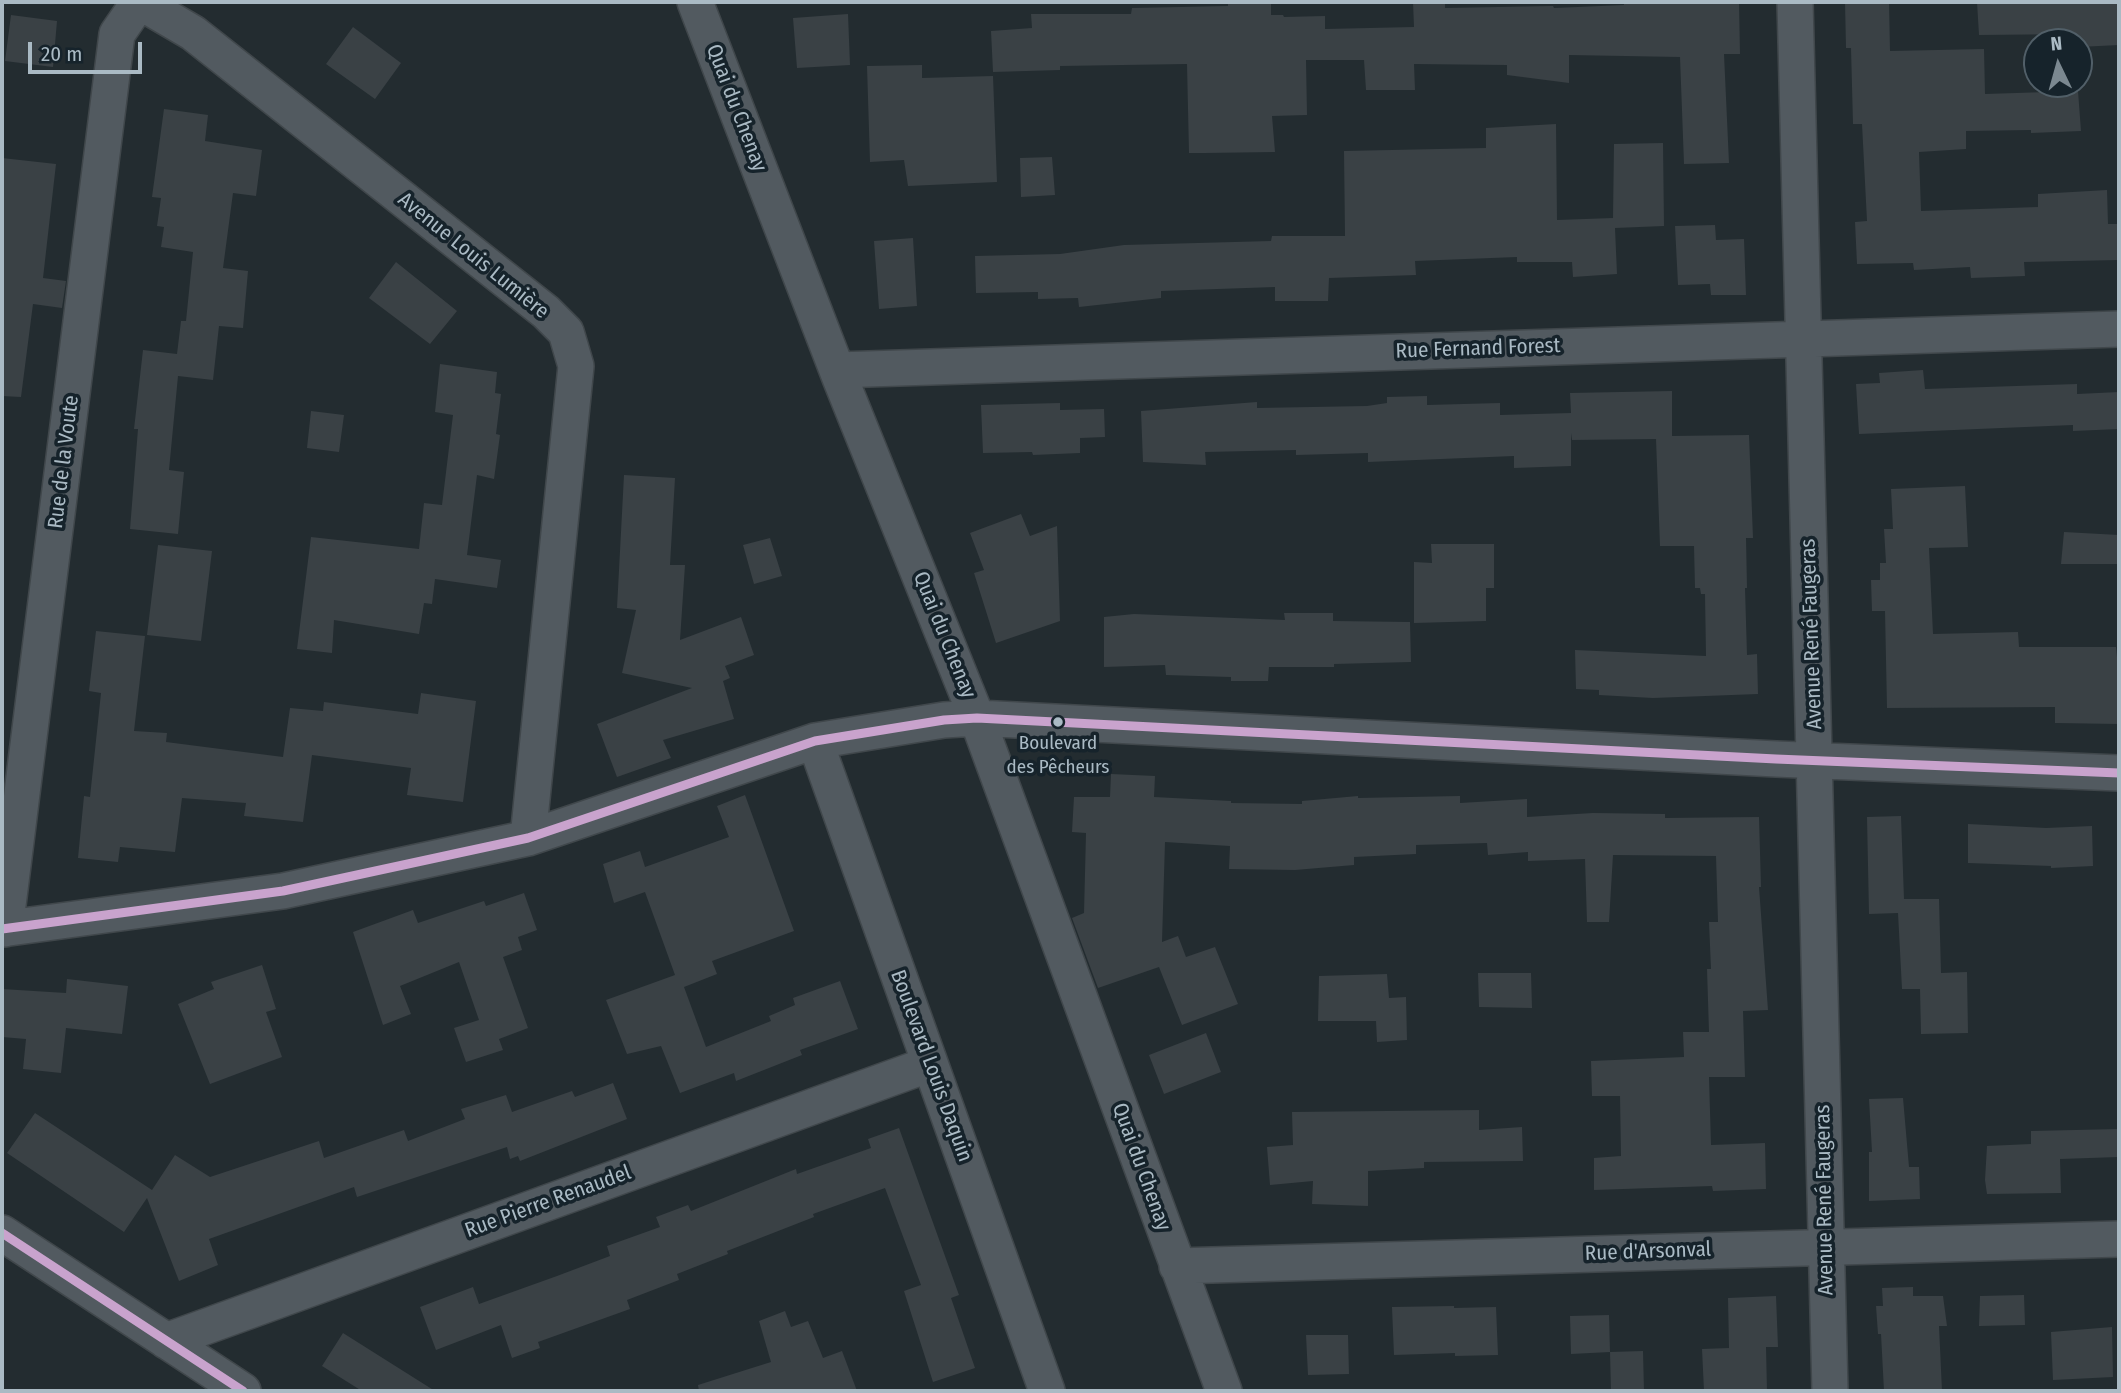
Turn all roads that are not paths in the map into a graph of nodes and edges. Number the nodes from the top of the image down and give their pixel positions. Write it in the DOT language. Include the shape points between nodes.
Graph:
graph roads {
  1 [pos="139,2"];
  2 [pos="695,2"];
  3 [pos="1796,2"];
  4 [pos="2119,329"];
  5 [pos="1804,339"];
  6 [pos="837,370"];
  7 [pos="978,718"];
  8 [pos="815,741"];
  9 [pos="1816,761"];
  10 [pos="2119,773"];
  11 [pos="528,838"];
  12 [pos="4,929"];
  13 [pos="930,1064"];
  14 [pos="2,1233"];
  15 [pos="2119,1239"];
  16 [pos="1826,1247"];
  17 [pos="1177,1266"];
  18 [pos="166,1341"];
  19 [pos="243,1391"];
  20 [pos="1047,1391"];
  21 [pos="1224,1391"];
  22 [pos="1830,1391"];
  1 -- 11 [label="street, Avenue Louis Lumière" via="193,33 566,332 576,366"];
  1 -- 12 [label="street, Rue de la Voute" via="117,34"];
  2 -- 6 [label="street, Quai du Chenay"];
  3 -- 5 [label="street, Avenue René Faugeras"];
  4 -- 5 [label="street, Rue Fernand Forest"];
  5 -- 6 [label="street, Rue Fernand Forest"];
  5 -- 9 [label="street, Avenue René Faugeras"];
  6 -- 7 [label="street, Quai du Chenay"];
  7 -- 8 [label="street"];
  7 -- 9 [label="street"];
  7 -- 17 [label="street, Quai du Chenay"];
  8 -- 11 [label="street"];
  8 -- 13 [label="street, Boulevard Louis Daquin"];
  9 -- 10 [label="street"];
  9 -- 16 [label="street, Avenue René Faugeras"];
  11 -- 12 [label="street" via="284,891"];
  13 -- 18 [label="street, Rue Pierre Renaudel"];
  13 -- 20 [label="street, Boulevard Louis Daquin"];
  14 -- 18 [label="street"];
  15 -- 16 [label="street, Rue d'Arsonval"];
  16 -- 17 [label="street, Rue d'Arsonval"];
  16 -- 22 [label="street, Avenue René Faugeras"];
  17 -- 21 [label="street, Quai du Chenay"];
  18 -- 19 [label="street"];
}
